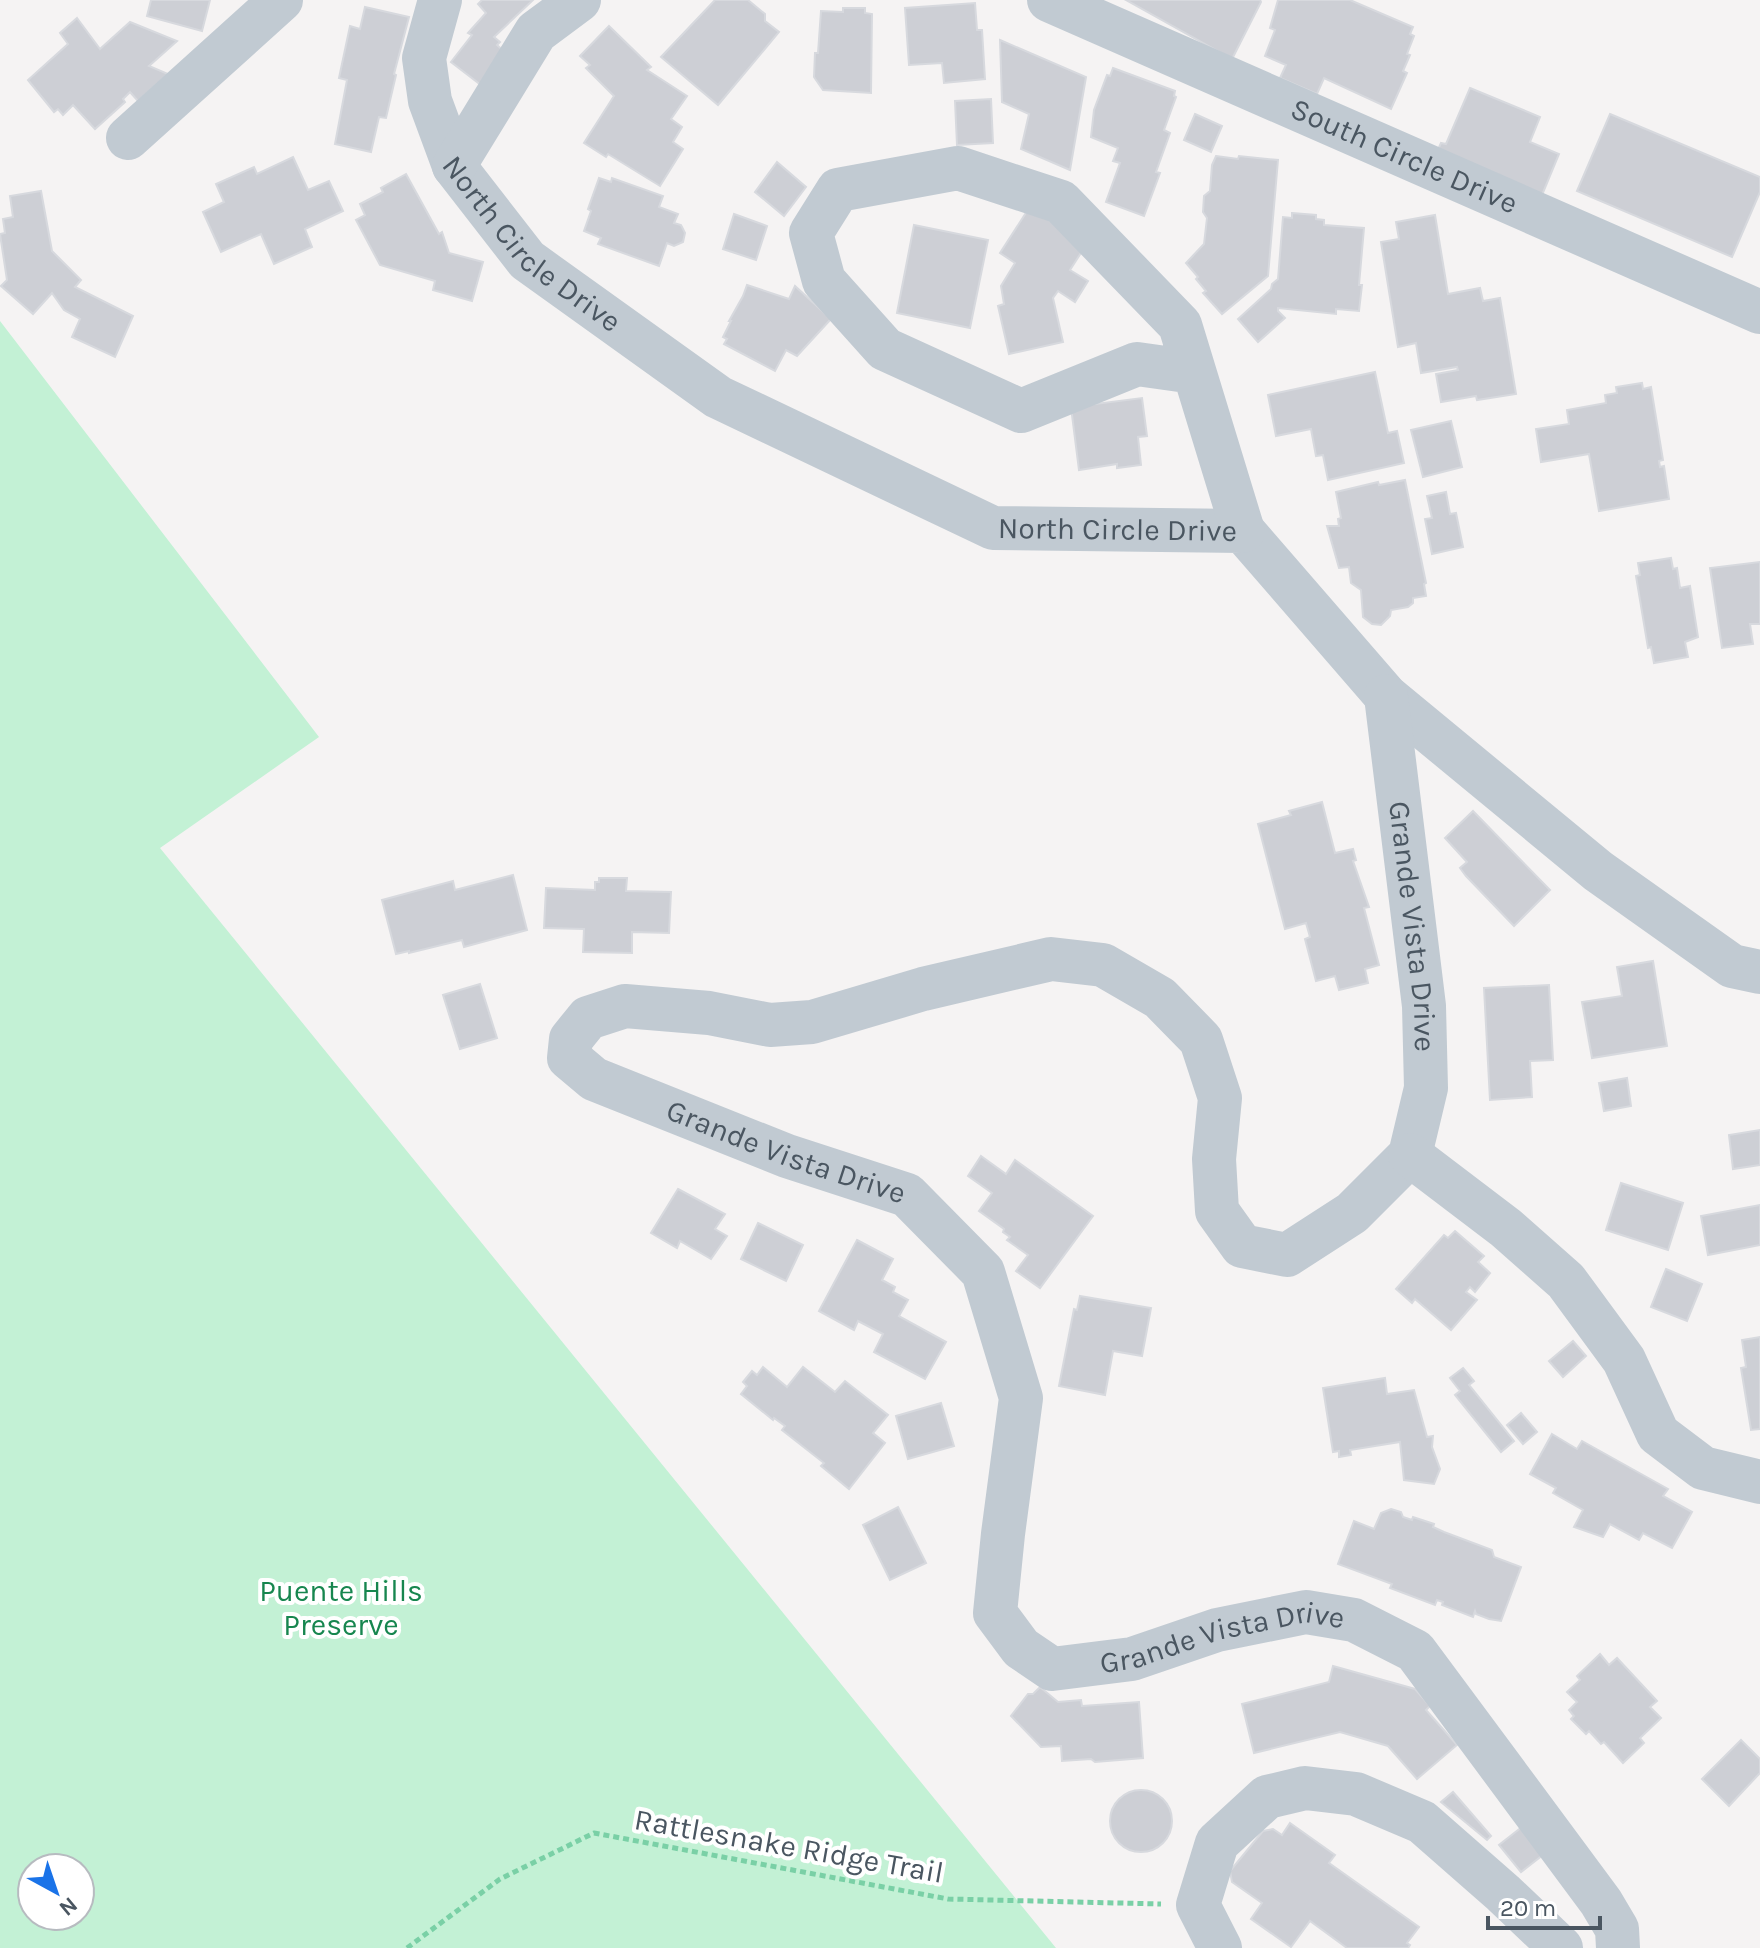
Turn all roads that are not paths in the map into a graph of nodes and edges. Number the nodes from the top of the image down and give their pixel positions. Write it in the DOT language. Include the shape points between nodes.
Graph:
graph roads {
  1 [pos="281,0"];
  2 [pos="440,0"];
  3 [pos="579,0"];
  4 [pos="1049,0"];
  5 [pos="128,138"];
  6 [pos="454,166"];
  7 [pos="1760,312"];
  8 [pos="1194,372"];
  9 [pos="1243,531"];
  10 [pos="1386,696"];
  11 [pos="1760,972"];
  12 [pos="1410,1155"];
  13 [pos="1760,1482"];
  14 [pos="1220,1948"];
  15 [pos="1561,1948"];
  16 [pos="1618,1948"];
  1 -- 5 [label="street"];
  2 -- 6 [label="street, North Circle Drive" via="424,58 430,101"];
  3 -- 6 [label="street" via="536,32"];
  4 -- 7 [label="street, South Circle Drive"];
  6 -- 9 [label="street, North Circle Drive" via="527,260 718,397 993,528"];
  8 -- 8 [label="street" via="1180,325 1061,202 958,168 838,190 811,233 824,281 885,349 1021,411 1137,364"];
  8 -- 9 [label="street"];
  9 -- 10 [label="street, North Circle Drive"];
  10 -- 11 [label="street, North Circle Drive" via="1598,871 1732,966"];
  10 -- 12 [label="street, Grande Vista Drive" via="1424,1006 1426,1088"];
  12 -- 13 [label="street" via="1566,1281 1624,1360 1658,1434 1703,1468"];
  12 -- 16 [label="street, Grande Vista Drive" via="1352,1213 1287,1255 1242,1246 1217,1211 1214,1159 1220,1098 1201,1040 1160,998 1103,965 1051,959 812,1022 770,1025 625,1006 588,1018 571,1039 569,1058 594,1079 787,1156 907,1195 983,1272 1021,1398 995,1613 1021,1648 1052,1669 1132,1659 1217,1630 1306,1612 1354,1620 1415,1651 1601,1902 1617,1929"];
  14 -- 15 [label="street" via="1198,1905 1217,1843 1267,1797 1305,1788 1356,1794 1422,1822"];
}
